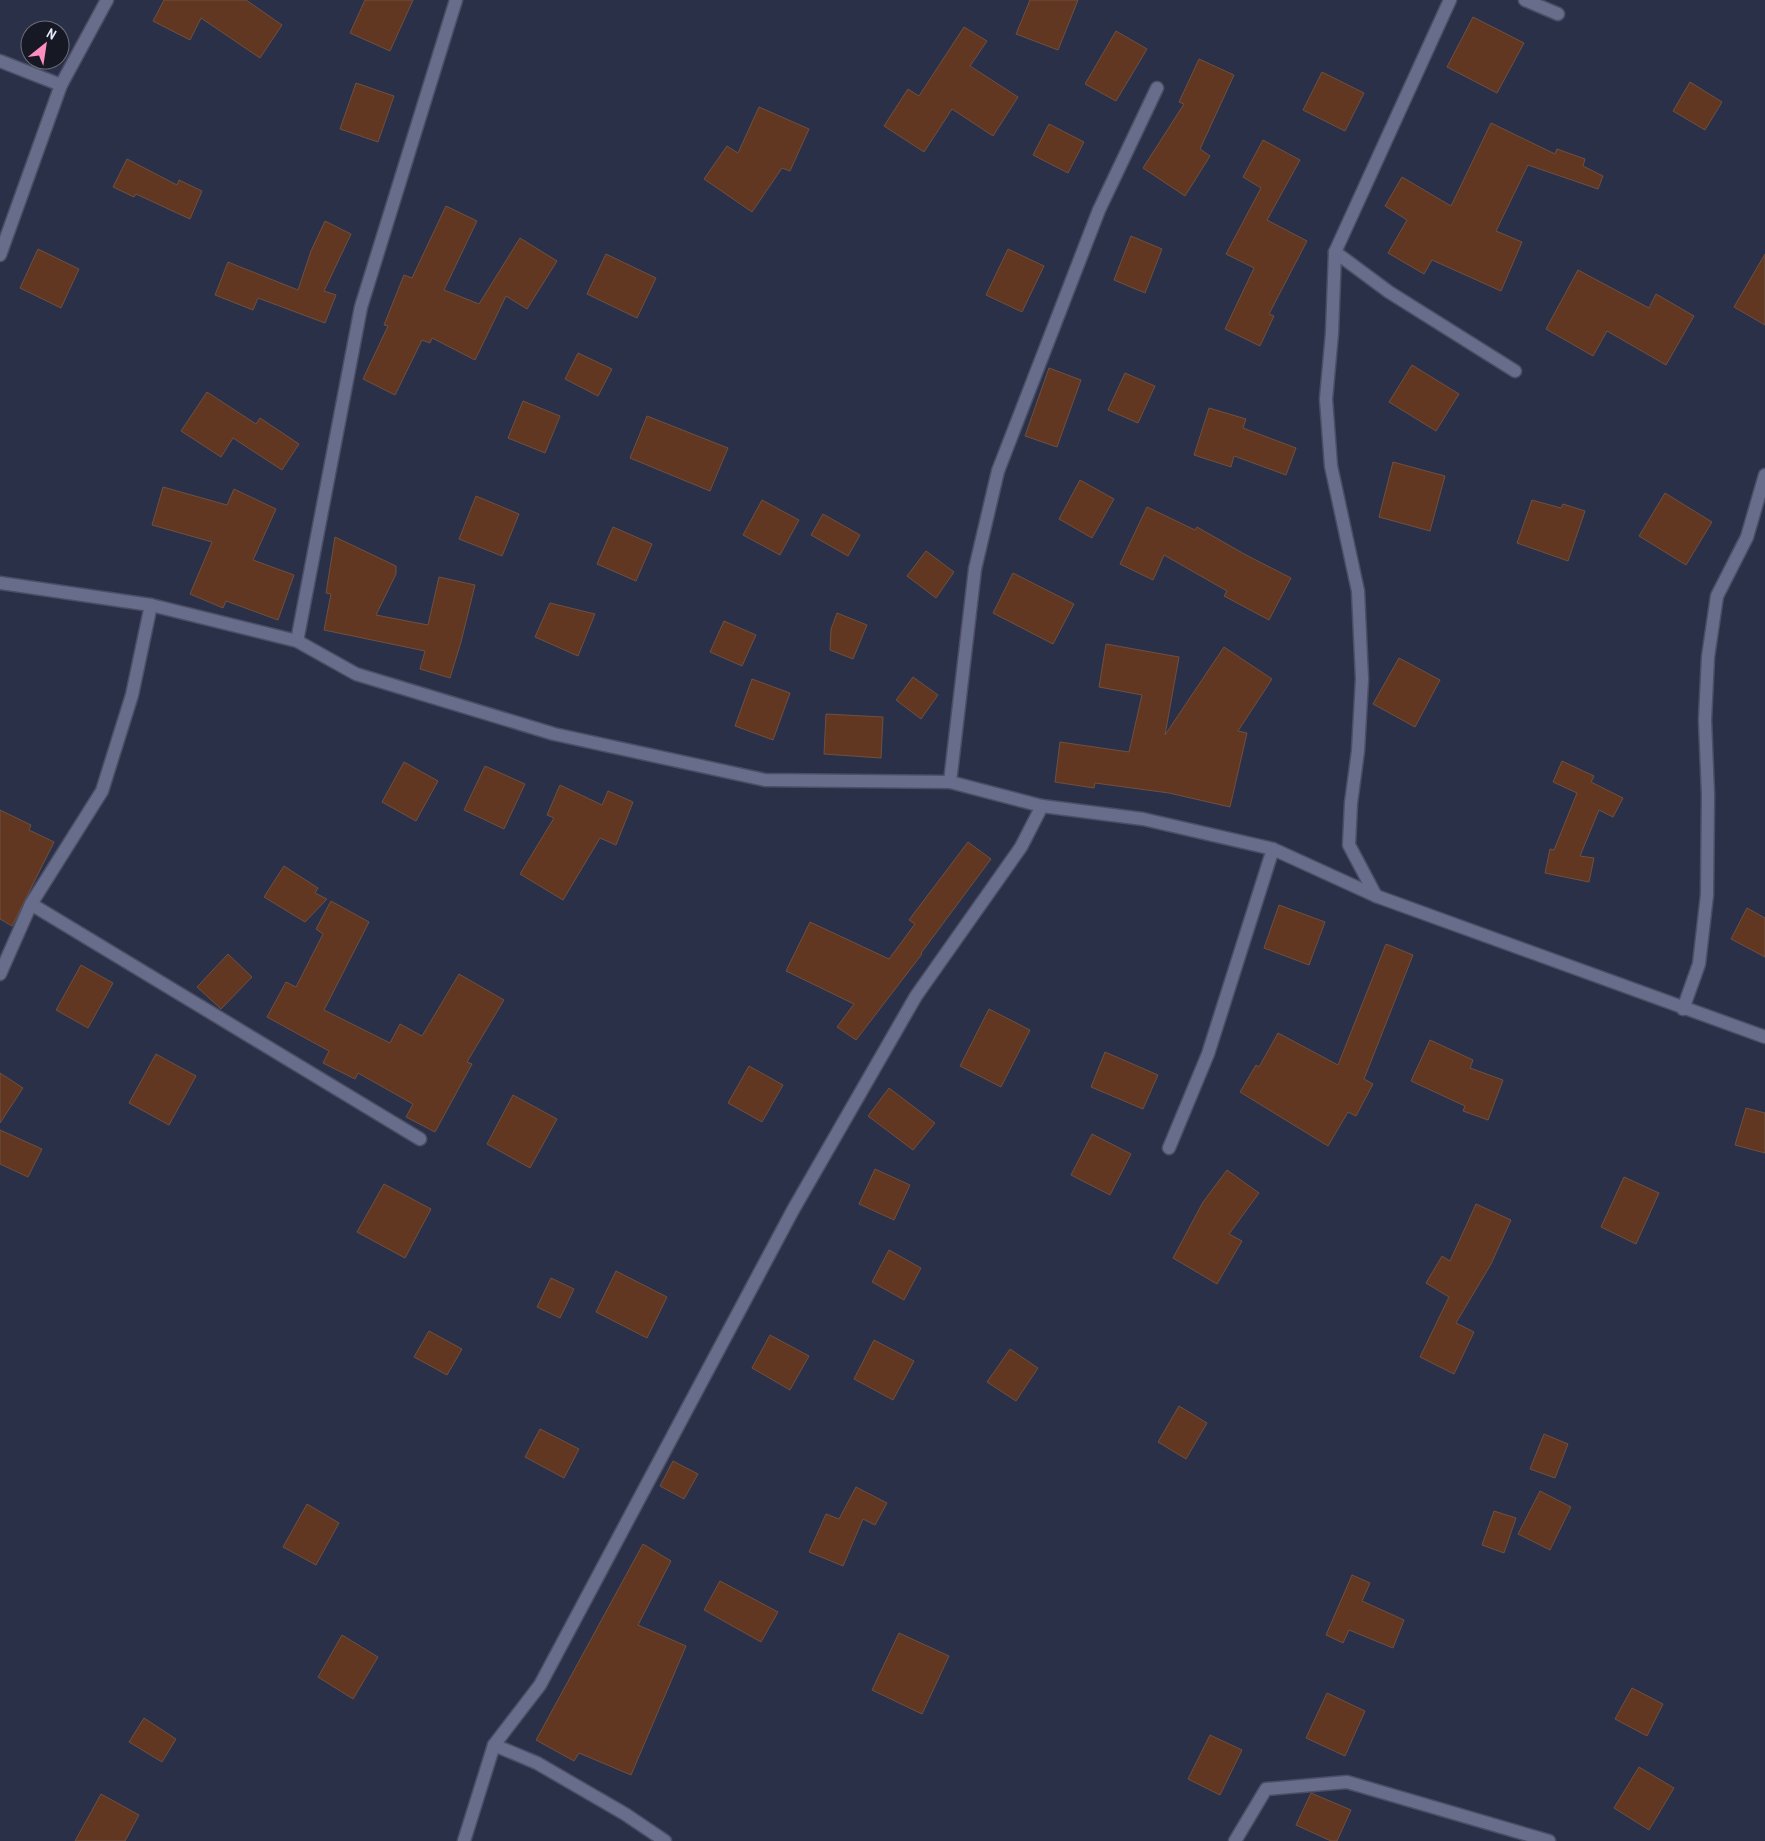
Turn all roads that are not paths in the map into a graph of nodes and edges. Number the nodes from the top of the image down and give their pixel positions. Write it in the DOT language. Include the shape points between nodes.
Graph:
graph roads {
  1 [pos="107,0"];
  2 [pos="456,0"];
  3 [pos="1450,0"];
  4 [pos="1524,0"];
  5 [pos="1558,14"];
  6 [pos="0,61"];
  7 [pos="61,85"];
  8 [pos="1157,88"];
  9 [pos="1335,252"];
  10 [pos="0,255"];
  11 [pos="1515,371"];
  12 [pos="1765,475"];
  13 [pos="0,583"];
  14 [pos="152,605"];
  15 [pos="297,641"];
  16 [pos="950,782"];
  17 [pos="1042,806"];
  18 [pos="1273,849"];
  19 [pos="1376,896"];
  20 [pos="31,904"];
  21 [pos="0,974"];
  22 [pos="1683,1009"];
  23 [pos="1765,1037"];
  24 [pos="420,1139"];
  25 [pos="1169,1148"];
  26 [pos="494,1745"];
  27 [pos="464,1841"];
  28 [pos="665,1841"];
  29 [pos="1235,1841"];
  30 [pos="1549,1841"];
  1 -- 7 [label="street"];
  2 -- 15 [label="street" via="361,307"];
  3 -- 9 [label="street"];
  4 -- 5 [label="street"];
  6 -- 7 [label="street"];
  7 -- 10 [label="street"];
  8 -- 16 [label="street" via="1100,210 998,471 975,569"];
  9 -- 11 [label="street" via="1389,292"];
  9 -- 19 [label="street" via="1326,400 1331,466 1358,591 1362,679 1349,845"];
  12 -- 22 [label="street" via="1747,537 1717,596 1708,657 1705,720 1707,895 1698,964"];
  13 -- 14 [label="street"];
  14 -- 15 [label="street"];
  14 -- 20 [label="street" via="132,695 102,791"];
  15 -- 16 [label="street" via="356,674 554,734 765,780"];
  16 -- 17 [label="street"];
  17 -- 18 [label="street" via="1142,818"];
  17 -- 26 [label="street" via="1021,847 911,1004 793,1210 540,1685"];
  18 -- 19 [label="street"];
  18 -- 25 [label="street" via="1208,1054"];
  19 -- 22 [label="street"];
  20 -- 21 [label="street"];
  20 -- 24 [label="street"];
  22 -- 23 [label="street"];
  26 -- 27 [label="street"];
  26 -- 28 [label="street" via="537,1763"];
  29 -- 30 [label="street" via="1266,1789 1347,1782"];
}
